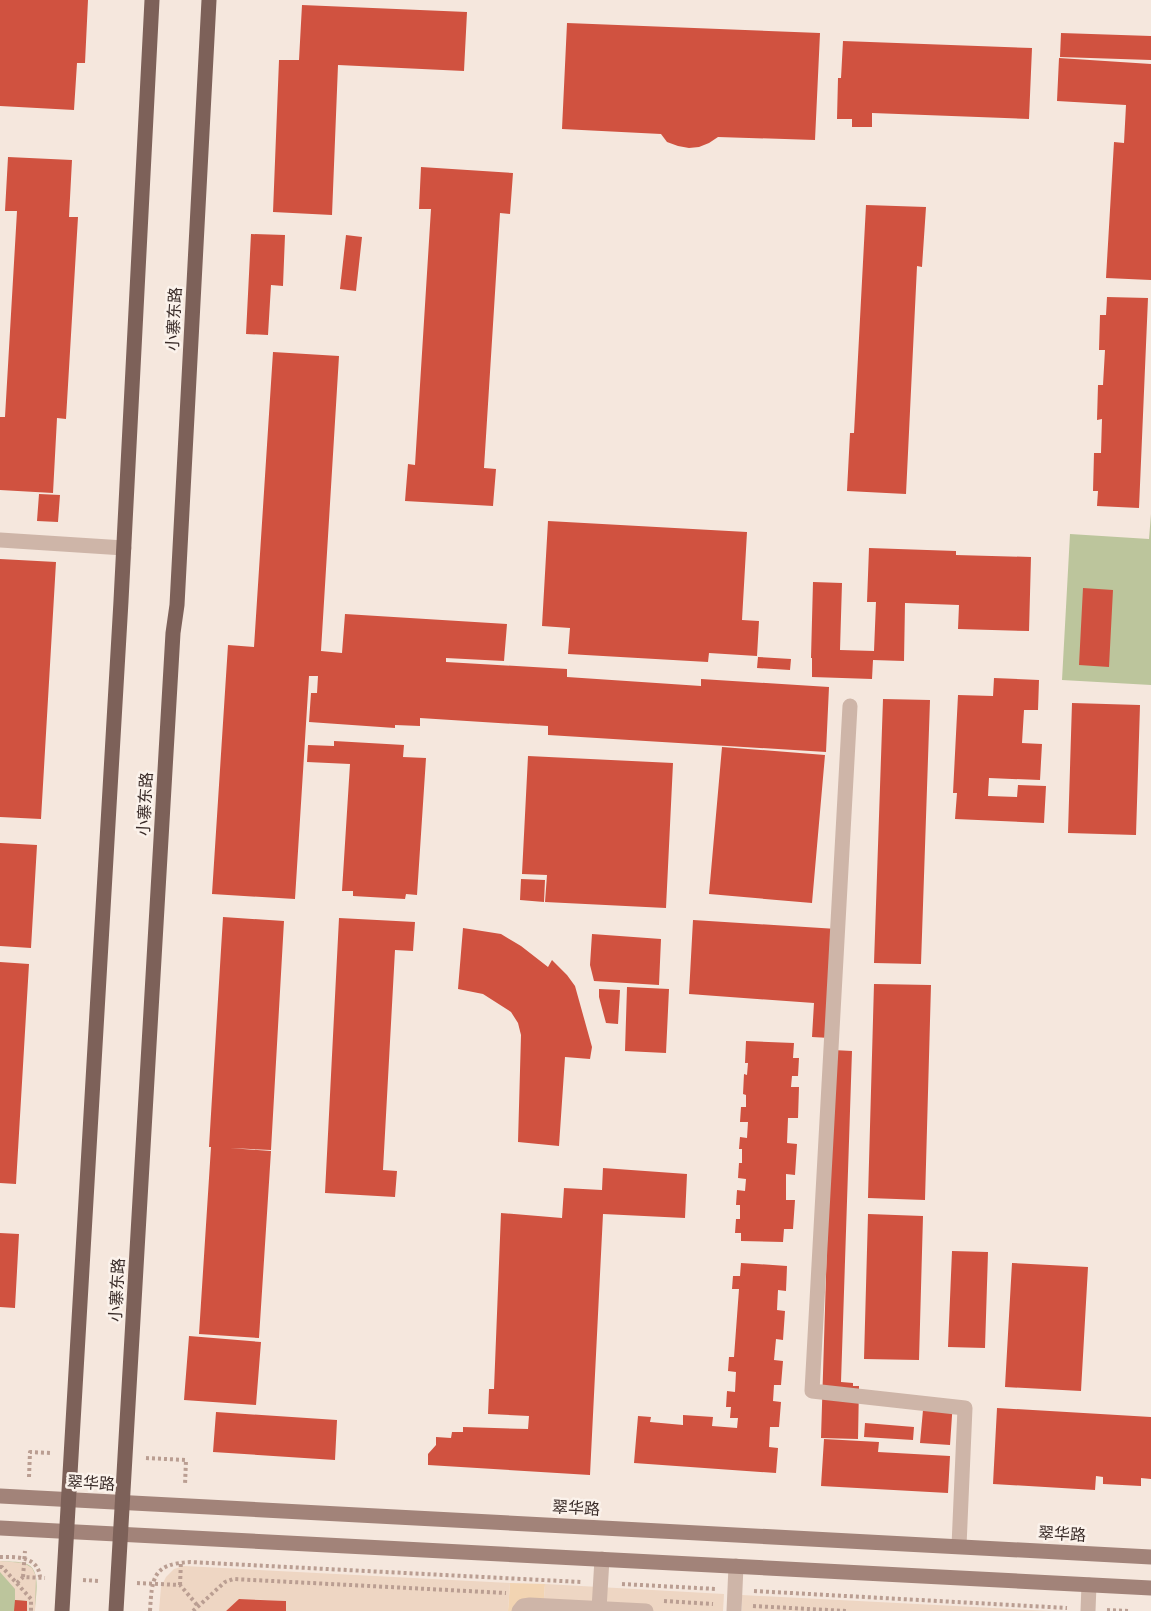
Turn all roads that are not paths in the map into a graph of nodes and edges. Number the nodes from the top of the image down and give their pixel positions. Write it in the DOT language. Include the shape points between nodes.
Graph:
graph roads {
  1 [pos="152,0"];
  2 [pos="209,0"];
  3 [pos="0,540"];
  4 [pos="124,548"];
  5 [pos="850,706"];
  6 [pos="0,1496"];
  7 [pos="68,1500"];
  8 [pos="122,1503"];
  9 [pos="0,1528"];
  10 [pos="66,1531"];
  11 [pos="120,1534"];
  12 [pos="958,1546"];
  13 [pos="1151,1557"];
  14 [pos="602,1559"];
  15 [pos="736,1566"];
  16 [pos="1089,1585"];
  17 [pos="1151,1588"];
  18 [pos="599,1608"];
  19 [pos="1088,1610"];
  20 [pos="62,1611"];
  21 [pos="116,1611"];
  22 [pos="519,1611"];
  23 [pos="646,1611"];
  24 [pos="735,1611"];
  1 -- 4 [label="main road"];
  2 -- 8 [label="main road, 小寨东路" via="177,605"];
  3 -- 4 [label="street"];
  4 -- 7 [label="main road"];
  5 -- 12 [label="street" via="812,1391 965,1408"];
  6 -- 7 [label="main road, 翠华路"];
  7 -- 8 [label="main road, 翠华路"];
  7 -- 10 [label="main road"];
  8 -- 11 [label="main road, 小寨东路"];
  8 -- 12 [label="main road, 翠华路"];
  9 -- 10 [label="main road"];
  10 -- 11 [label="main road"];
  10 -- 20 [label="main road"];
  11 -- 14 [label="main road"];
  11 -- 21 [label="main road, 小寨东路"];
  12 -- 13 [label="main road, 翠华路"];
  14 -- 15 [label="main road"];
  14 -- 18 [label="street"];
  15 -- 16 [label="main road"];
  15 -- 24 [label="street"];
  16 -- 17 [label="main road"];
  16 -- 19 [label="street"];
  18 -- 22 [label="street" via="530,1605"];
  18 -- 23 [label="street"];
}
